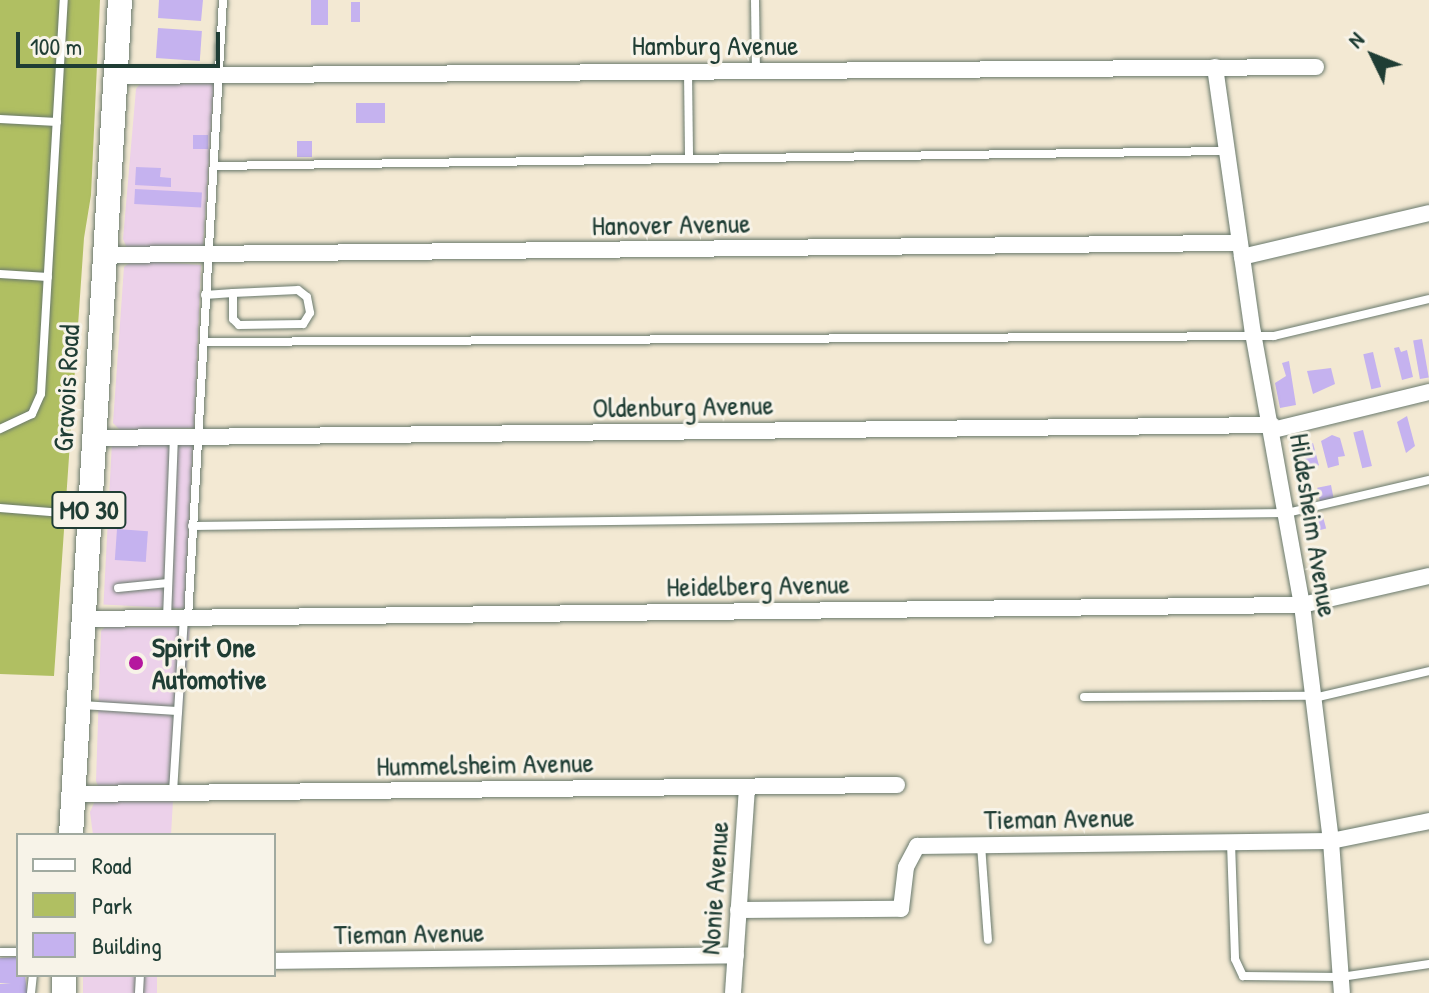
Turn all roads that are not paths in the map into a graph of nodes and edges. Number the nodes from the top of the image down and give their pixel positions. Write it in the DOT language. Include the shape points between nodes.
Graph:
graph roads {
  1 [pos="64,0"];
  2 [pos="120,0"];
  3 [pos="223,0"];
  4 [pos="755,0"];
  5 [pos="1215,67"];
  6 [pos="1316,67"];
  7 [pos="756,71"];
  8 [pos="688,72"];
  9 [pos="218,75"];
  10 [pos="115,76"];
  11 [pos="0,119"];
  12 [pos="57,122"];
  13 [pos="1226,151"];
  14 [pos="689,158"];
  15 [pos="214,166"];
  16 [pos="1429,213"];
  17 [pos="1240,250"];
  18 [pos="104,255"];
  19 [pos="206,255"];
  20 [pos="0,274"];
  21 [pos="48,277"];
  22 [pos="233,293"];
  23 [pos="205,295"];
  24 [pos="1429,299"];
  25 [pos="1253,333"];
  26 [pos="204,342"];
  27 [pos="1429,392"];
  28 [pos="1273,427"];
  29 [pos="0,429"];
  30 [pos="174,437"];
  31 [pos="199,437"];
  32 [pos="93,438"];
  33 [pos="1429,480"];
  34 [pos="0,508"];
  35 [pos="1287,513"];
  36 [pos="89,515"];
  37 [pos="192,526"];
  38 [pos="1429,576"];
  39 [pos="168,583"];
  40 [pos="118,588"];
  41 [pos="1302,605"];
  42 [pos="180,618"];
  43 [pos="83,619"];
  44 [pos="1429,671"];
  45 [pos="1084,697"];
  46 [pos="1313,697"];
  47 [pos="78,705"];
  48 [pos="177,711"];
  49 [pos="897,785"];
  50 [pos="747,787"];
  51 [pos="173,793"];
  52 [pos="73,794"];
  53 [pos="1429,821"];
  54 [pos="71,833"];
  55 [pos="1331,841"];
  56 [pos="1231,842"];
  57 [pos="981,845"];
  58 [pos="738,910"];
  59 [pos="988,940"];
  60 [pos="736,955"];
  61 [pos="276,961"];
  62 [pos="1429,964"];
  63 [pos="1341,985"];
  64 [pos="733,993"];
  1 -- 12 [label="lane"];
  2 -- 10 [label="main road, MO 30"];
  3 -- 9 [label="lane"];
  4 -- 7 [label="lane"];
  5 -- 6 [label="street, Hamburg Avenue"];
  5 -- 7 [label="street, Hamburg Avenue"];
  5 -- 13 [label="street, Hildesheim Avenue"];
  7 -- 8 [label="street, Hamburg Avenue"];
  8 -- 9 [label="street, Hamburg Avenue"];
  8 -- 14 [label="lane"];
  9 -- 10 [label="street, Hamburg Avenue"];
  9 -- 15 [label="lane"];
  10 -- 18 [label="main road, Gravois Road / MO 30"];
  11 -- 12 [label="lane"];
  12 -- 21 [label="lane"];
  13 -- 14 [label="lane"];
  13 -- 17 [label="street, Hildesheim Avenue"];
  14 -- 15 [label="lane"];
  15 -- 19 [label="lane"];
  16 -- 17 [label="street, Hanover Avenue"];
  17 -- 19 [label="street, Hanover Avenue"];
  17 -- 25 [label="street, Hildesheim Avenue"];
  18 -- 19 [label="street, Hanover Avenue"];
  18 -- 32 [label="main road, Gravois Road / MO 30"];
  19 -- 23 [label="lane"];
  20 -- 21 [label="lane"];
  21 -- 29 [label="lane" via="41,394 32,414"];
  22 -- 22 [label="lane" via="298,290 307,297 310,313 303,324 239,325 233,319"];
  22 -- 23 [label="lane"];
  23 -- 26 [label="lane"];
  24 -- 25 [label="lane" via="1274,336"];
  25 -- 26 [label="lane"];
  25 -- 28 [label="street, Hildesheim Avenue"];
  26 -- 31 [label="lane"];
  27 -- 28 [label="street, Oldenburg Avenue"];
  28 -- 31 [label="street, Oldenburg Avenue"];
  28 -- 35 [label="street, Hildesheim Avenue"];
  30 -- 31 [label="street, Oldenburg Avenue"];
  30 -- 32 [label="street, Oldenburg Avenue"];
  30 -- 39 [label="lane"];
  31 -- 37 [label="lane"];
  32 -- 36 [label="main road, Gravois Road / MO 30"];
  33 -- 35 [label="lane"];
  34 -- 36 [label="lane"];
  35 -- 37 [label="lane"];
  35 -- 41 [label="street, Hildesheim Avenue"];
  36 -- 43 [label="main road, Gravois Road / MO 30"];
  37 -- 42 [label="lane"];
  38 -- 41 [label="street, Heidelberg Avenue"];
  39 -- 40 [label="lane"];
  39 -- 42 [label="lane"];
  41 -- 42 [label="street, Heidelberg Avenue"];
  41 -- 46 [label="street, Hildesheim Avenue"];
  42 -- 43 [label="street, Heidelberg Avenue"];
  42 -- 48 [label="lane" via="183,694"];
  43 -- 47 [label="main road, Gravois Road / MO 30"];
  44 -- 46 [label="lane"];
  45 -- 46 [label="lane"];
  46 -- 55 [label="street, Hildesheim Avenue"];
  47 -- 48 [label="lane"];
  47 -- 52 [label="main road, Gravois Road / MO 30"];
  48 -- 51 [label="lane"];
  49 -- 50 [label="street, Hummelsheim Avenue"];
  50 -- 51 [label="street, Hummelsheim Avenue"];
  50 -- 58 [label="street, Nonie Avenue"];
  51 -- 52 [label="street, Hummelsheim Avenue"];
  52 -- 54 [label="main road, Gravois Road / MO 30"];
  53 -- 55 [label="street, Tieman Avenue"];
  55 -- 56 [label="street, Tieman Avenue"];
  55 -- 63 [label="street, Hildesheim Avenue"];
  56 -- 57 [label="street, Tieman Avenue"];
  56 -- 63 [label="lane" via="1237,971 1252,978"];
  57 -- 58 [label="street, Tieman Avenue" via="917,846 906,867 901,909"];
  57 -- 59 [label="lane"];
  58 -- 60 [label="street, Nonie Avenue"];
  60 -- 61 [label="street, Tieman Avenue"];
  60 -- 64 [label="street, Nonie Avenue"];
  62 -- 63 [label="lane"];
}
